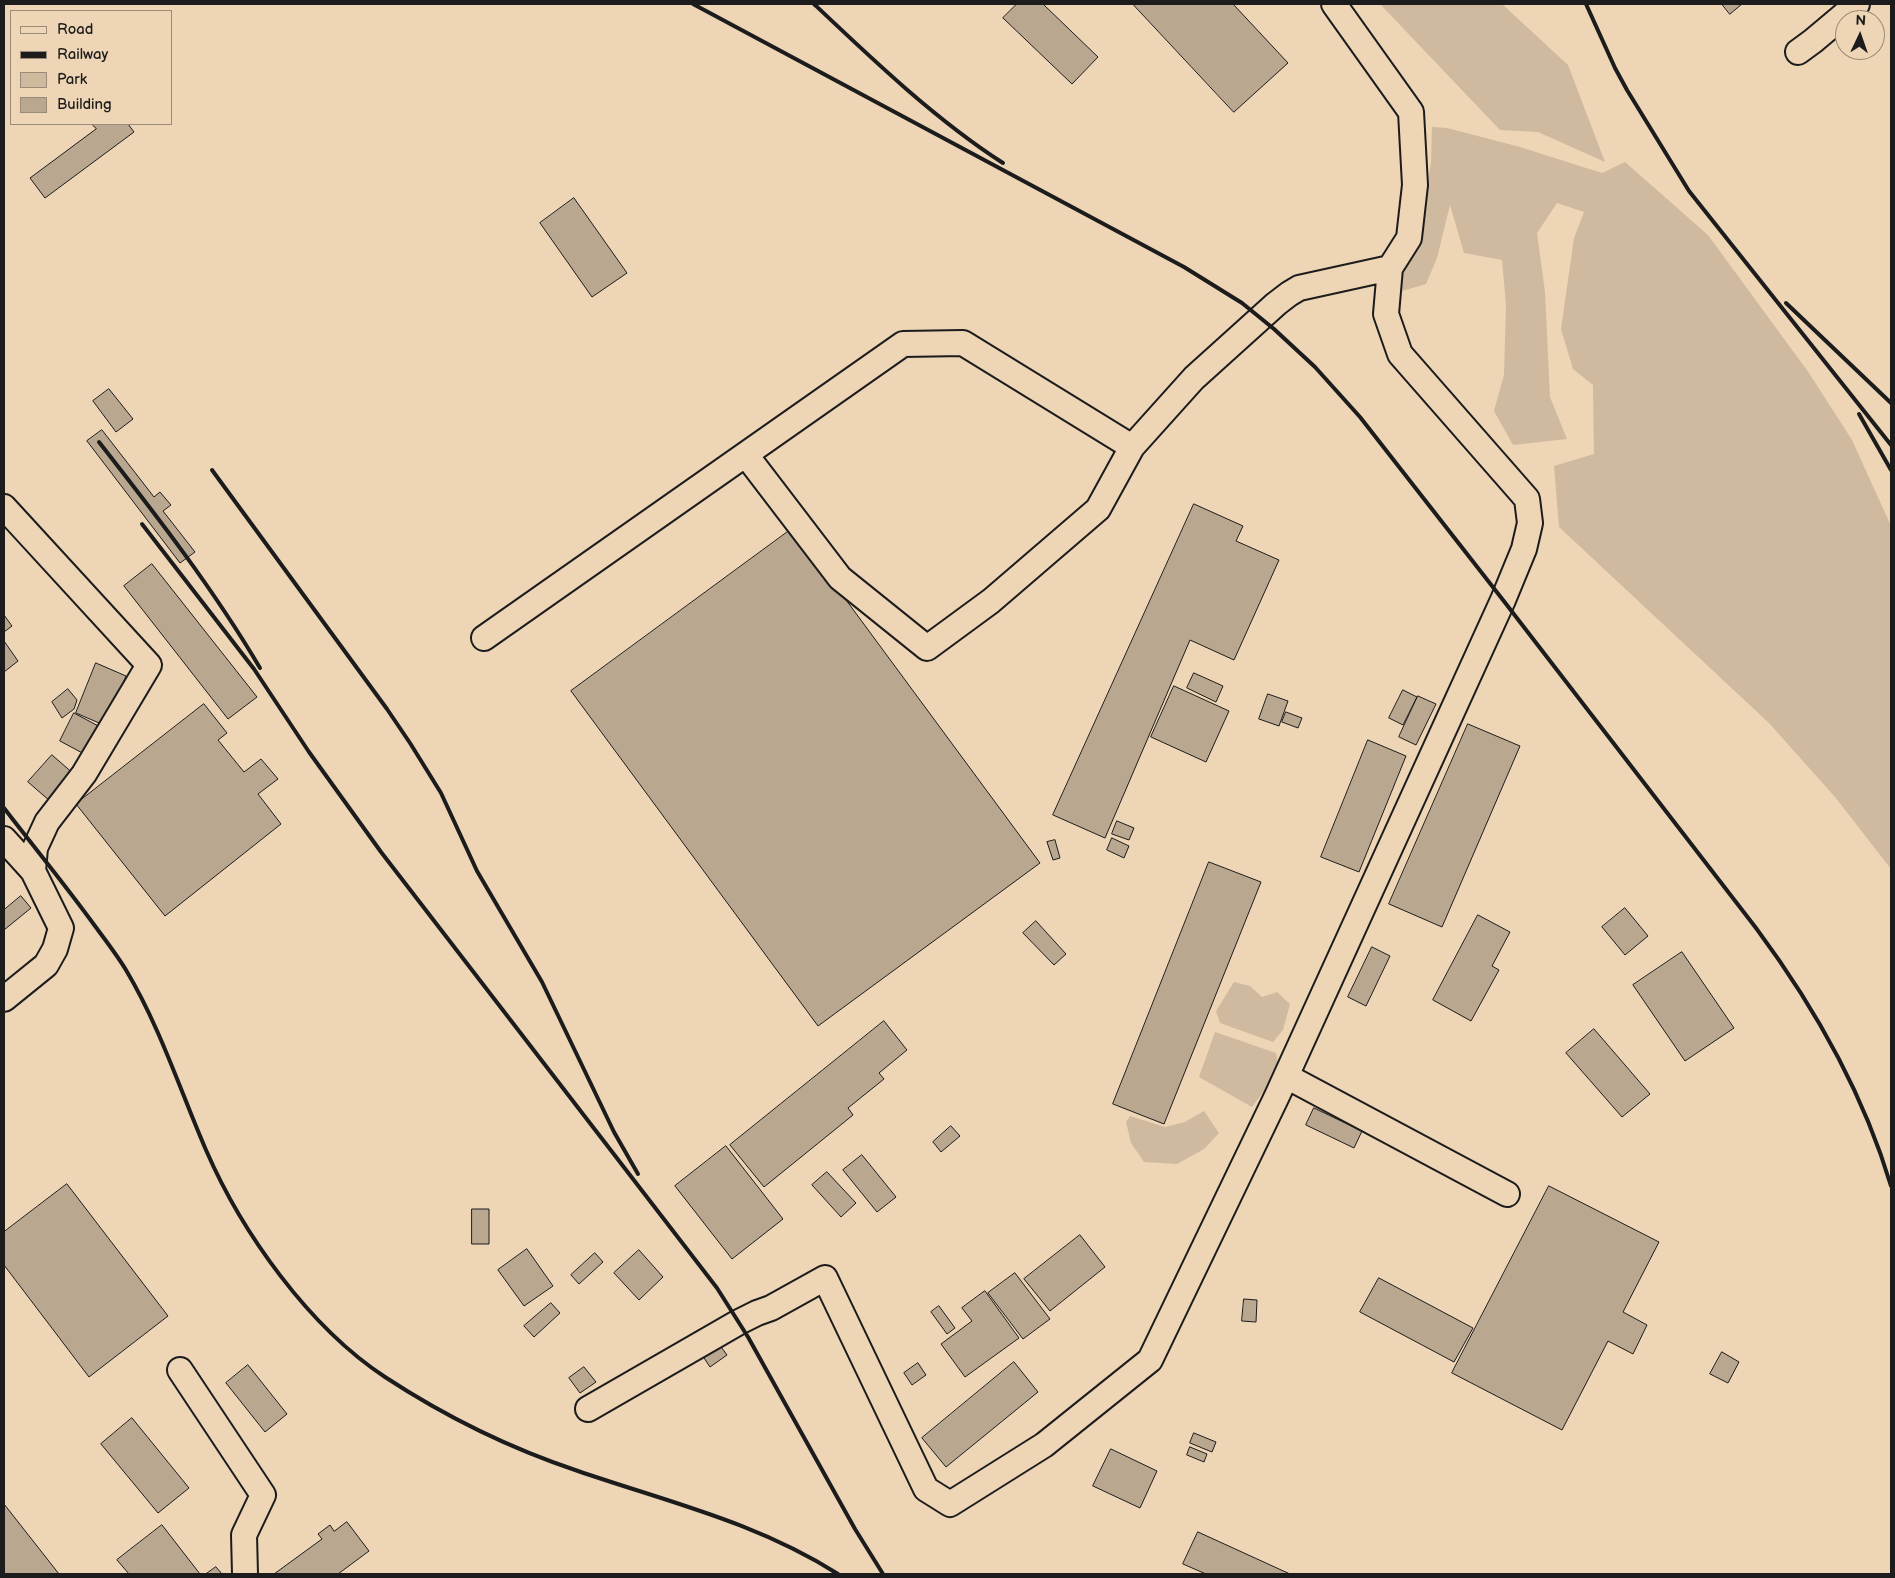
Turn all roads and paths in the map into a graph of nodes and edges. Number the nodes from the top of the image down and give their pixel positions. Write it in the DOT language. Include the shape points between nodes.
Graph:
graph roads {
  1 [pos="1334,4"];
  2 [pos="1857,4"];
  3 [pos="1798,52"];
  4 [pos="1390,268"];
  5 [pos="1132,447"];
  6 [pos="746,455"];
  7 [pos="4,507"];
  8 [pos="484,638"];
  9 [pos="4,839"];
  10 [pos="33,871"];
  11 [pos="4,999"];
  12 [pos="1286,1076"];
  13 [pos="1507,1194"];
  14 [pos="180,1370"];
  15 [pos="588,1410"];
  16 [pos="245,1574"];
  1 -- 4 [label="street" via="1411,112 1415,185 1409,238"];
  2 -- 3 [label="street"];
  4 -- 5 [label="street" via="1314,283 1288,294 1194,378"];
  4 -- 12 [label="street" via="1386,314 1400,354 1527,499 1530,523 1524,550 1503,600"];
  5 -- 6 [label="street" via="963,343 904,344"];
  5 -- 6 [label="street" via="1098,509 991,601 927,648 840,578"];
  6 -- 8 [label="street"];
  7 -- 10 [label="street" via="148,664 84,774 47,822 35,848"];
  9 -- 10 [label="street"];
  10 -- 11 [label="street" via="61,928 46,965"];
  12 -- 13 [label="street"];
  12 -- 15 [label="street" via="1150,1360 1044,1445 950,1504 926,1490 825,1278 739,1322"];
  14 -- 16 [label="street" via="263,1496 244,1535"];
}
